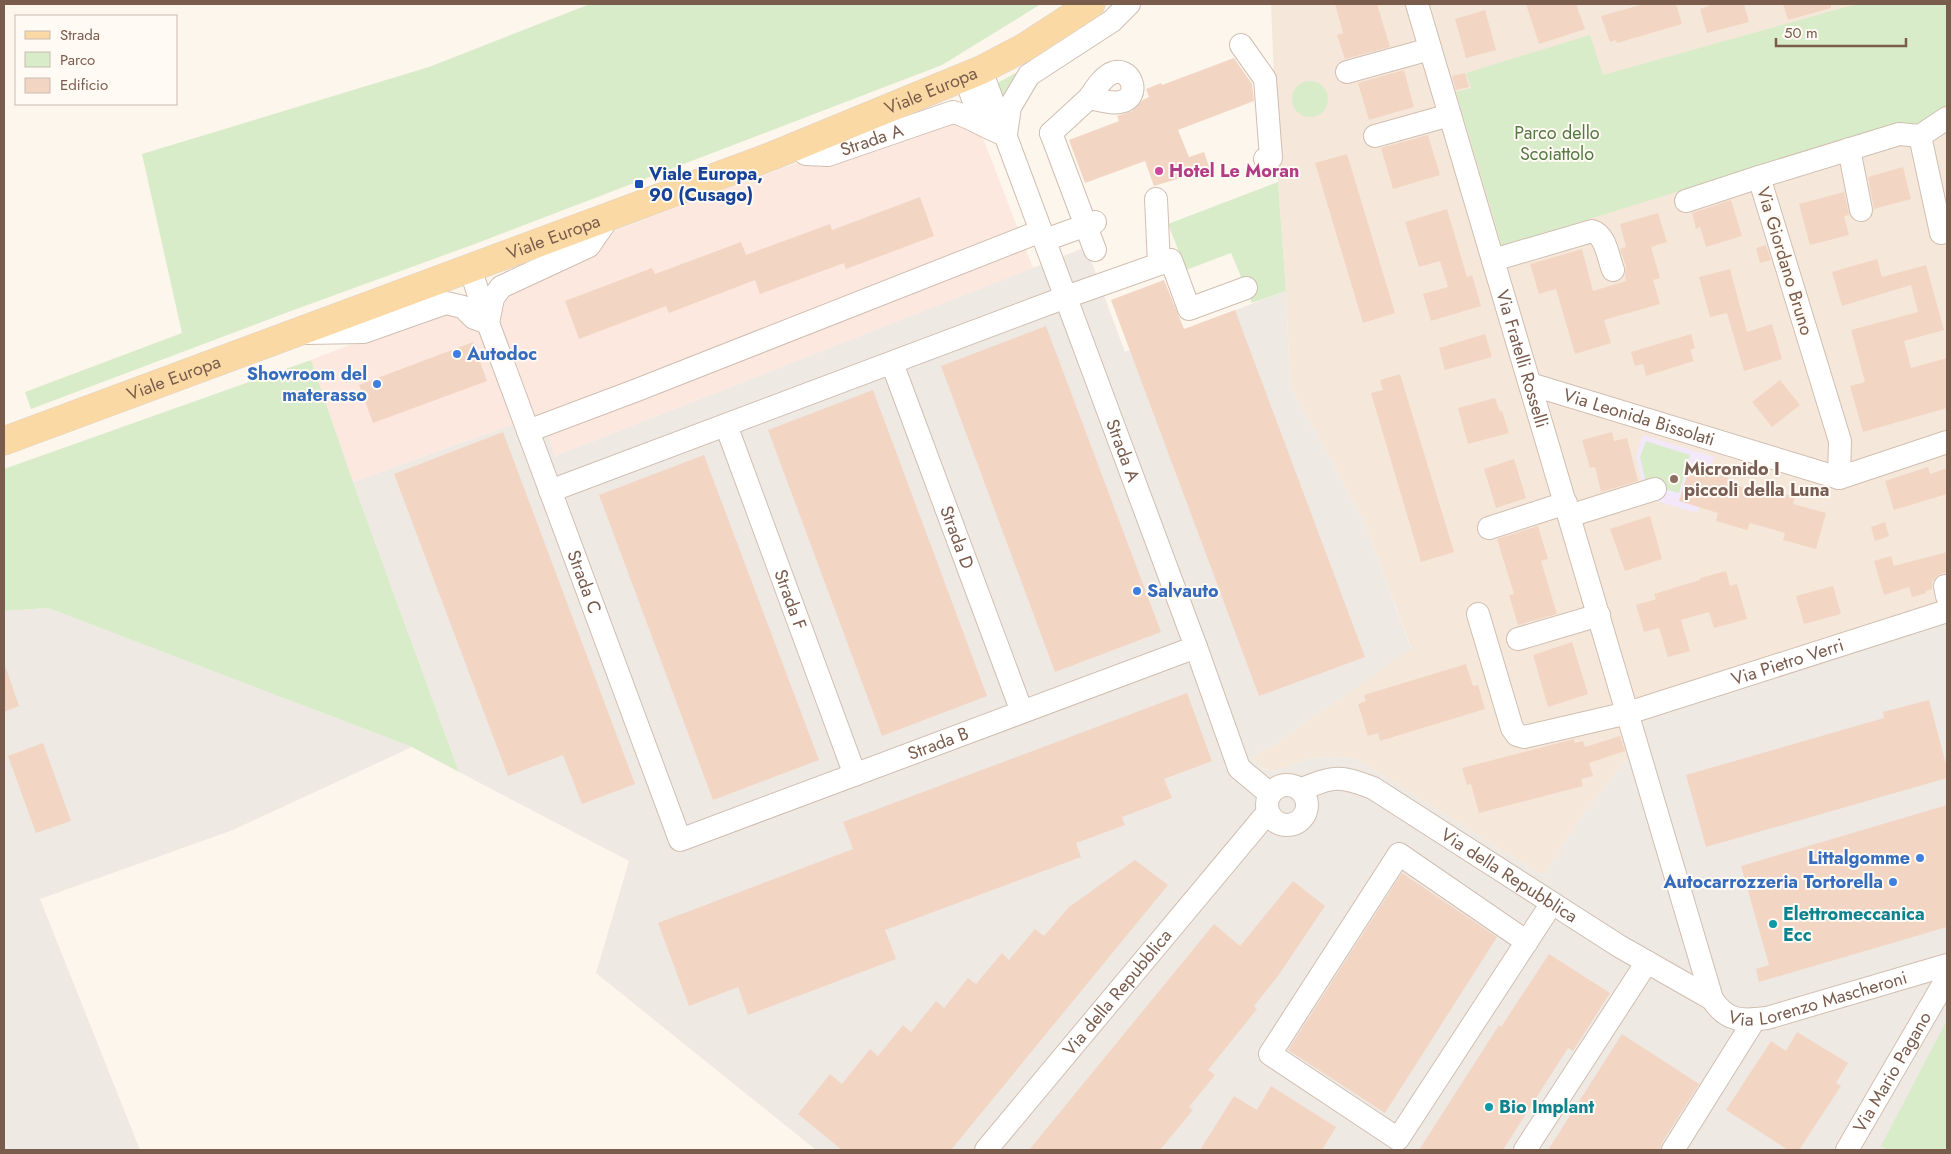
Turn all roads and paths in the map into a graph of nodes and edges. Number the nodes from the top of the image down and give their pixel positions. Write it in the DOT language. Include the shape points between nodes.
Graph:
graph roads {
  1 [pos="1091,4"];
  2 [pos="1130,4"];
  3 [pos="1417,4"];
  4 [pos="1241,45"];
  5 [pos="1432,54"];
  6 [pos="974,73"];
  7 [pos="1349,77"];
  8 [pos="1089,98"];
  9 [pos="1450,115"];
  10 [pos="1947,118"];
  11 [pos="1006,135"];
  12 [pos="1375,136"];
  13 [pos="1920,136"];
  14 [pos="794,147"];
  15 [pos="1850,149"];
  16 [pos="1265,160"];
  17 [pos="1759,177"];
  18 [pos="1156,199"];
  19 [pos="1686,200"];
  20 [pos="1861,210"];
  21 [pos="609,217"];
  22 [pos="1090,223"];
  23 [pos="1941,233"];
  24 [pos="1043,235"];
  25 [pos="1095,250"];
  26 [pos="1493,260"];
  27 [pos="1159,264"];
  28 [pos="463,270"];
  29 [pos="1613,270"];
  30 [pos="1246,288"];
  31 [pos="1066,297"];
  32 [pos="488,323"];
  33 [pos="291,334"];
  34 [pos="892,363"];
  35 [pos="1530,384"];
  36 [pos="726,425"];
  37 [pos="528,431"];
  38 [pos="4,441"];
  39 [pos="1947,442"];
  40 [pos="1839,478"];
  41 [pos="1655,489"];
  42 [pos="550,491"];
  43 [pos="1567,510"];
  44 [pos="1488,528"];
  45 [pos="1947,611"];
  46 [pos="1478,614"];
  47 [pos="1601,622"];
  48 [pos="1521,646"];
  49 [pos="1196,647"];
  50 [pos="1022,712"];
  51 [pos="1628,713"];
  52 [pos="856,775"];
  53 [pos="1300,790"];
  54 [pos="1269,803"];
  55 [pos="680,840"];
  56 [pos="1552,904"];
  57 [pos="1527,942"];
  58 [pos="1647,962"];
  59 [pos="1947,965"];
  60 [pos="1947,978"];
  61 [pos="1710,990"];
  62 [pos="1755,1020"];
  63 [pos="1850,1146"];
  64 [pos="986,1150"];
  65 [pos="1526,1150"];
  66 [pos="1673,1150"];
  1 -- 6 [label="main road, Viale Europa" via="1025,48"];
  2 -- 11 [label="street, Strada A" via="1112,21 1029,75 1010,107"];
  3 -- 5 [label="street, Via Fratelli Rosselli"];
  4 -- 16 [label="street" via="1265,79 1271,158"];
  5 -- 7 [label="street"];
  5 -- 9 [label="street, Via Fratelli Rosselli"];
  6 -- 11 [label="street, Strada A"];
  6 -- 14 [label="main road, Viale Europa"];
  8 -- 22 [label="street" via="1046,131"];
  9 -- 12 [label="street"];
  9 -- 26 [label="street, Via Fratelli Rosselli"];
  10 -- 13 [label="street"];
  11 -- 14 [label="street, Strada A" via="953,112 828,155 806,154"];
  11 -- 24 [label="street, Strada A"];
  13 -- 15 [label="street, Via Giordano Bruno" via="1899,134"];
  13 -- 23 [label="street"];
  14 -- 21 [label="main road, Viale Europa"];
  15 -- 17 [label="street, Via Giordano Bruno"];
  15 -- 20 [label="street"];
  17 -- 19 [label="street"];
  17 -- 40 [label="street, Via Giordano Bruno" via="1840,441"];
  18 -- 27 [label="street"];
  21 -- 28 [label="main road, Viale Europa"];
  21 -- 32 [label="street" via="589,246 501,287 493,298"];
  22 -- 24 [label="street"];
  22 -- 25 [label="street"];
  24 -- 31 [label="street, Strada A"];
  24 -- 37 [label="street"];
  26 -- 29 [label="street" via="1592,231 1602,239"];
  26 -- 35 [label="street, Via Fratelli Rosselli"];
  27 -- 30 [label="street" via="1171,260 1189,309"];
  27 -- 31 [label="street"];
  28 -- 32 [label="street, Strada C"];
  28 -- 33 [label="main road, Viale Europa"];
  31 -- 34 [label="street"];
  31 -- 49 [label="street, Strada A"];
  32 -- 33 [label="street" via="474,318 463,307 446,303 364,332"];
  32 -- 37 [label="street, Strada C"];
  33 -- 38 [label="main road, Viale Europa"];
  34 -- 36 [label="street"];
  34 -- 50 [label="street, Strada D"];
  35 -- 40 [label="street, Via Leonida Bissolati"];
  35 -- 43 [label="street, Via Fratelli Rosselli"];
  36 -- 42 [label="street"];
  36 -- 52 [label="street, Strada F"];
  37 -- 42 [label="street, Strada C"];
  39 -- 40 [label="street"];
  41 -- 43 [label="street"];
  42 -- 55 [label="street, Strada C"];
  43 -- 44 [label="street"];
  43 -- 47 [label="street, Via Fratelli Rosselli"];
  45 -- 51 [label="street, Via Pietro Verri"];
  46 -- 51 [label="street" via="1517,735 1524,737"];
  47 -- 48 [label="street"];
  47 -- 51 [label="street, Via Fratelli Rosselli"];
  49 -- 50 [label="street, Strada B"];
  49 -- 54 [label="street, Strada A" via="1239,768"];
  50 -- 52 [label="street, Strada B"];
  51 -- 61 [label="street, Via Fratelli Rosselli"];
  52 -- 55 [label="street, Strada B"];
  53 -- 54 [label="street" via="1287,785 1275,789"];
  53 -- 54 [label="street" via="1307,808 1301,820 1295,823 1282,825 1271,818"];
  53 -- 56 [label="street, Via della Repubblica" via="1334,778 1373,788"];
  54 -- 64 [label="street, Via della Repubblica"];
  56 -- 57 [label="street"];
  56 -- 58 [label="street, Via della Repubblica"];
  57 -- 57 [label="street" via="1398,1139 1270,1054 1399,854"];
  58 -- 61 [label="street, Via della Repubblica"];
  58 -- 65 [label="street"];
  59 -- 62 [label="street, Via Lorenzo Mascheroni"];
  60 -- 63 [label="street, Via Mario Pagano"];
  61 -- 62 [label="street, Via Lorenzo Mascheroni" via="1718,1008 1734,1018"];
  62 -- 66 [label="street"];
}
